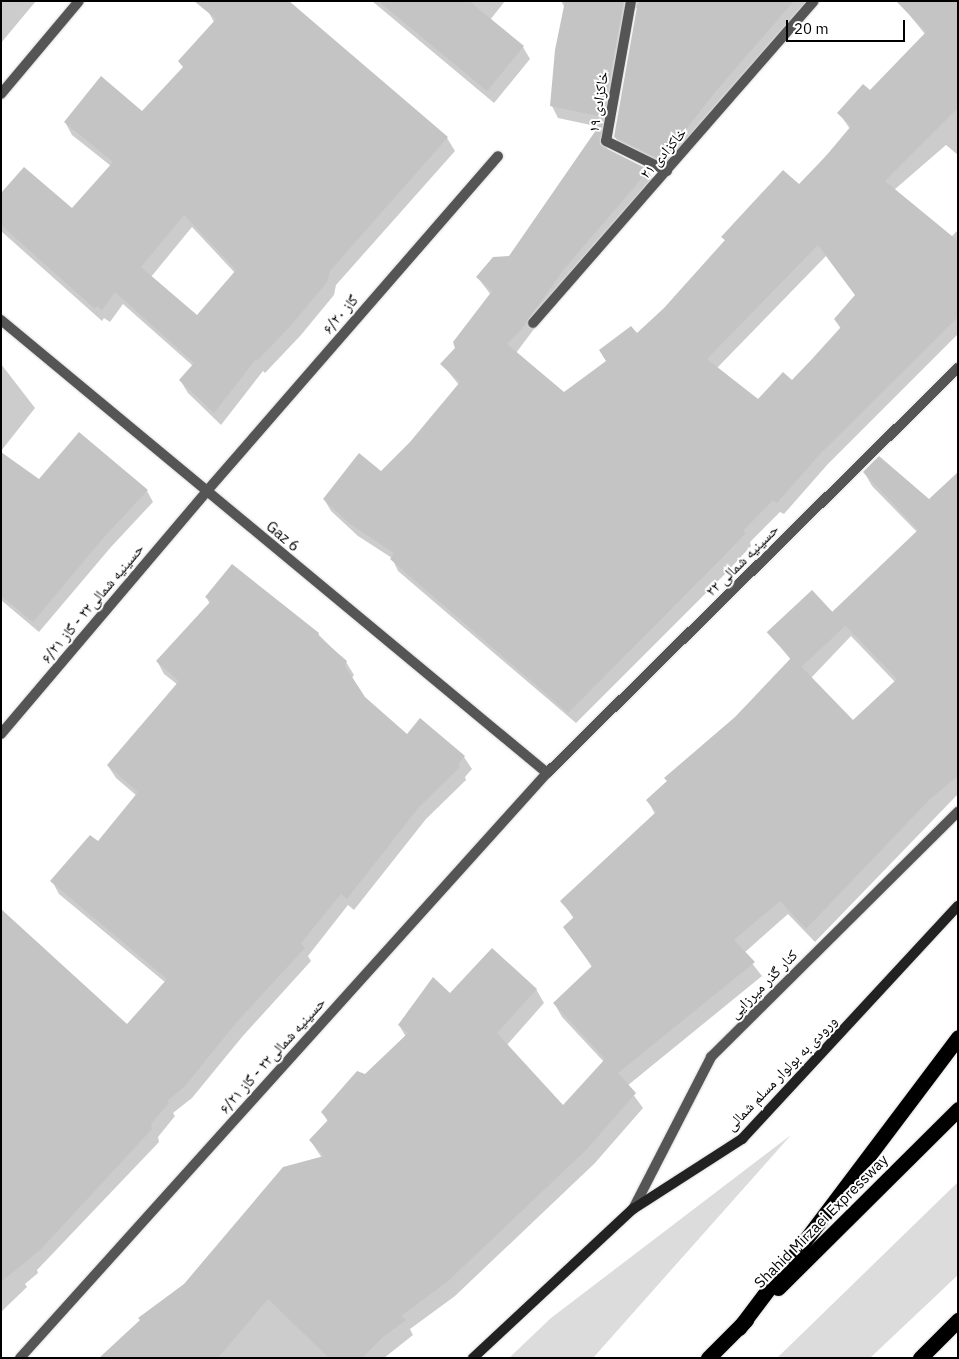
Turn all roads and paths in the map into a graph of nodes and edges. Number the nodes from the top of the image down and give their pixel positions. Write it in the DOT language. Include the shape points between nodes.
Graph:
graph roads {
  1 [pos="79,1"];
  2 [pos="631,1"];
  3 [pos="814,1"];
  4 [pos="1,94"];
  5 [pos="498,156"];
  6 [pos="667,171"];
  7 [pos="1,320"];
  8 [pos="533,323"];
  9 [pos="958,368"];
  10 [pos="206,492"];
  11 [pos="1,734"];
  12 [pos="547,773"];
  13 [pos="958,812"];
  14 [pos="958,906"];
  15 [pos="958,1037"];
  16 [pos="958,1109"];
  17 [pos="633,1209"];
  18 [pos="958,1320"];
  19 [pos="739,1328"];
  20 [pos="20,1358"];
  21 [pos="473,1358"];
  22 [pos="708,1358"];
  23 [pos="920,1358"];
  1 -- 4 [label="street"];
  2 -- 6 [label="street, خاکزادی ۱۹" via="606,141"];
  3 -- 6 [label="street, خاکزادی ۲۱"];
  5 -- 10 [label="street, گاز ۶/۲۰"];
  6 -- 8 [label="street, خاکزادی ۲۱"];
  7 -- 10 [label="street, Gaz 6"];
  9 -- 12 [label="street, حسینیه شمالی ۲۲"];
  10 -- 11 [label="street, حسینیه شمالی۲۲ - گاز ۶/۲۱"];
  10 -- 12 [label="street, Gaz 6"];
  12 -- 20 [label="street, حسینیه شمالی۲۲ - گاز ۶/۲۱"];
  13 -- 17 [label="street, کنار گذر میرزایی" via="711,1057"];
  14 -- 17 [label="street, ورودی به بولوار مسلم شمالی" via="742,1139"];
  15 -- 19 [label="highway"];
  16 -- 19 [label="highway, Shahid Mirzaei Expressway"];
  17 -- 21 [label="street, ورودی به بولوار مسلم شمالی"];
  18 -- 23 [label="highway"];
  19 -- 22 [label="highway, Shahid Mirzaei Expressway"];
}
